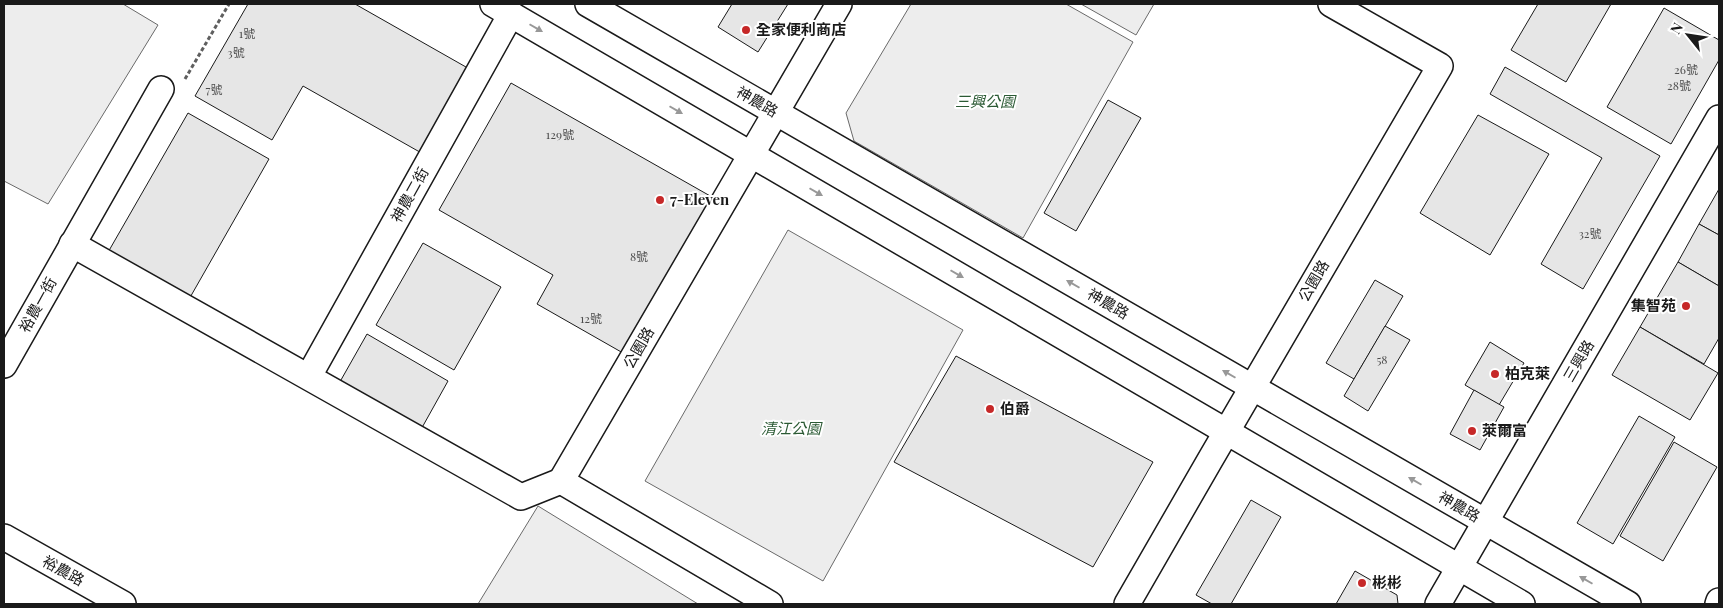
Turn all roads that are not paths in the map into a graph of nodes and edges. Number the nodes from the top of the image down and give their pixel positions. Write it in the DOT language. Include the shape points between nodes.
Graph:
graph roads {
  1 [pos="588,4"];
  2 [pos="839,4"];
  3 [pos="1331,4"];
  4 [pos="502,9"];
  5 [pos="171,87"];
  6 [pos="776,112"];
  7 [pos="1719,118"];
  8 [pos="1711,152"];
  9 [pos="752,155"];
  10 [pos="72,244"];
  11 [pos="4,365"];
  12 [pos="309,376"];
  13 [pos="1252,387"];
  14 [pos="1227,432"];
  15 [pos="561,481"];
  16 [pos="1486,522"];
  17 [pos="4,538"];
  18 [pos="1460,567"];
  19 [pos="123,604"];
  20 [pos="770,604"];
  21 [pos="1127,604"];
  22 [pos="1438,604"];
  23 [pos="1522,604"];
  24 [pos="1628,604"];
  1 -- 6 [label="street, 神農路"];
  2 -- 6 [label="street, 公園路"];
  3 -- 13 [label="street, 公園路" via="1440,66"];
  4 -- 9 [label="street, one-way"];
  4 -- 12 [label="street, 神農二街"];
  5 -- 10 [label="street, 裕農一街"];
  6 -- 9 [label="street, 公園路"];
  13 -- 6 [label="street, 神農路, one-way"];
  7 -- 8 [label="street, 三興路"];
  8 -- 16 [label="street, 三興路"];
  9 -- 14 [label="street, one-way"];
  9 -- 15 [label="street, 公園路"];
  10 -- 11 [label="street, 裕農一街"];
  10 -- 12 [label="street"];
  12 -- 15 [label="street" via="521,497"];
  13 -- 14 [label="street, 公園路"];
  16 -- 13 [label="street, 神農路, one-way"];
  14 -- 18 [label="street"];
  14 -- 21 [label="street, 公園路"];
  15 -- 20 [label="street"];
  16 -- 18 [label="street, 三興路"];
  24 -- 16 [label="street, 神農路, one-way"];
  17 -- 19 [label="street, 裕農路"];
  18 -- 22 [label="street, 三興路"];
  18 -- 23 [label="street"];
}
